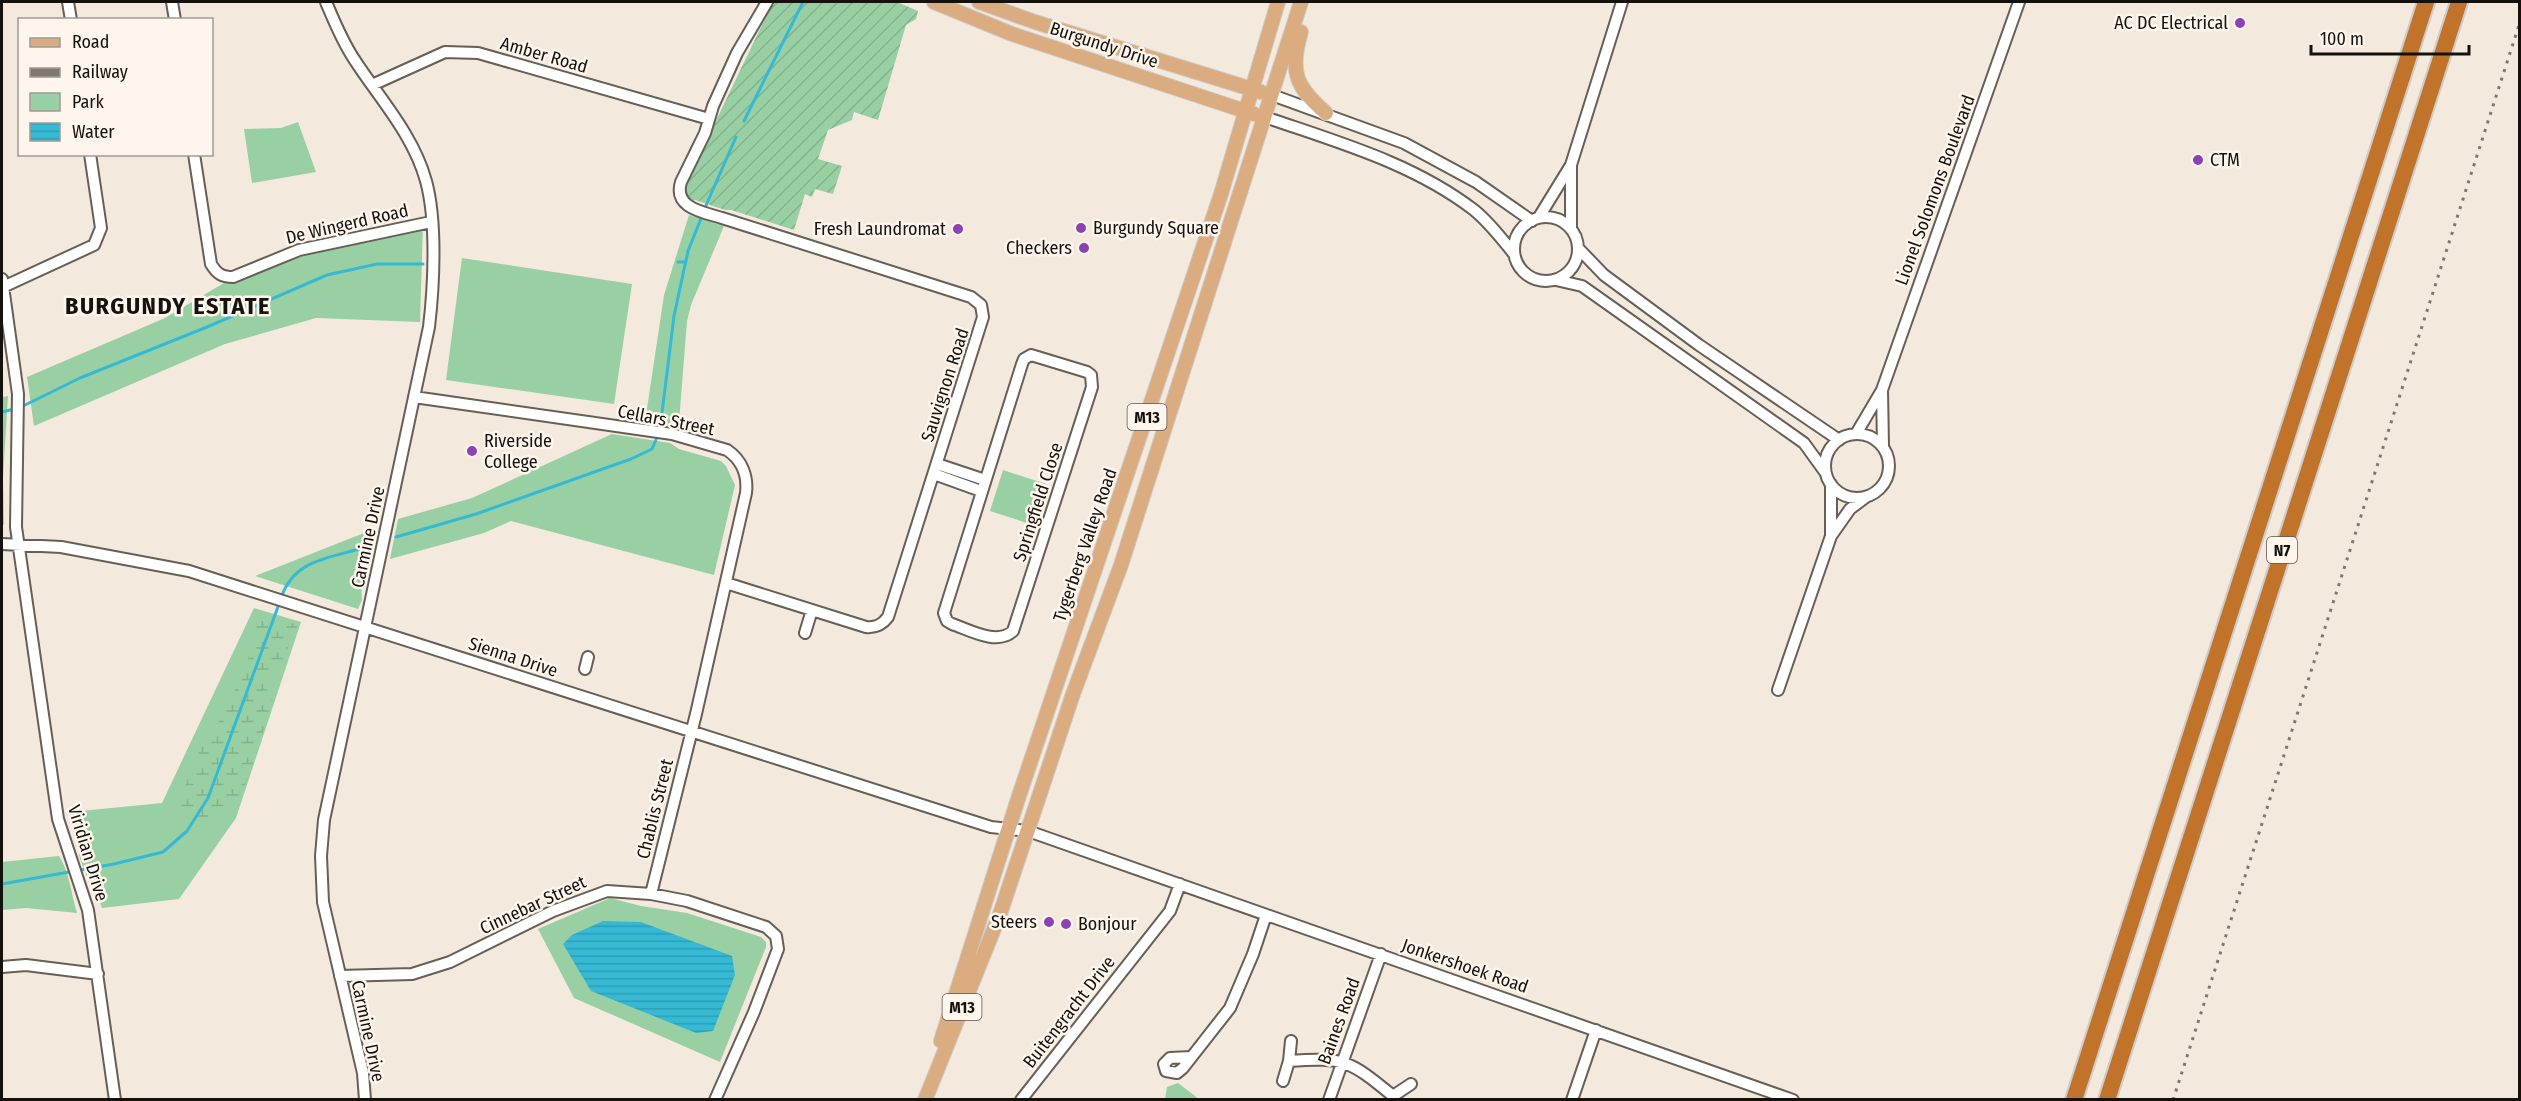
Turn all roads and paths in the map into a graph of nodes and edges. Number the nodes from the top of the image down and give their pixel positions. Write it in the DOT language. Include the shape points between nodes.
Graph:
graph roads {
  1 [pos="68,2"];
  2 [pos="172,2"];
  3 [pos="326,2"];
  4 [pos="767,2"];
  5 [pos="934,2"];
  6 [pos="979,2"];
  7 [pos="1278,2"];
  8 [pos="1301,2"];
  9 [pos="1310,2"];
  10 [pos="1622,2"];
  11 [pos="2019,2"];
  12 [pos="2426,2"];
  13 [pos="2461,2"];
  14 [pos="71,18"];
  15 [pos="175,18"];
  16 [pos="372,85"];
  17 [pos="1253,89"];
  18 [pos="1272,95"];
  19 [pos="1247,111"];
  20 [pos="1326,113"];
  21 [pos="1265,117"];
  22 [pos="709,119"];
  23 [pos="90,156"];
  24 [pos="194,156"];
  25 [pos="1571,165"];
  26 [pos="1535,219"];
  27 [pos="431,222"];
  28 [pos="1571,229"];
  29 [pos="1578,248"];
  30 [pos="1514,254"];
  31 [pos="1556,280"];
  32 [pos="2,283"];
  33 [pos="6,340"];
  34 [pos="1882,390"];
  35 [pos="414,397"];
  36 [pos="1856,434"];
  37 [pos="1839,440"];
  38 [pos="1882,446"];
  39 [pos="935,469"];
  40 [pos="1826,472"];
  41 [pos="1831,484"];
  42 [pos="983,486"];
  43 [pos="1866,497"];
  44 [pos="1831,536"];
  45 [pos="2,544"];
  46 [pos="19,544"];
  47 [pos="726,583"];
  48 [pos="812,610"];
  49 [pos="366,626"];
  50 [pos="805,633"];
  51 [pos="588,657"];
  52 [pos="585,669"];
  53 [pos="1778,690"];
  54 [pos="691,731"];
  55 [pos="1008,829"];
  56 [pos="1028,831"];
  57 [pos="1180,884"];
  58 [pos="651,894"];
  59 [pos="1266,915"];
  60 [pos="1381,954"];
  61 [pos="2,967"];
  62 [pos="98,974"];
  63 [pos="340,976"];
  64 [pos="1596,1030"];
  65 [pos="1291,1041"];
  66 [pos="1191,1057"];
  67 [pos="1289,1061"];
  68 [pos="1342,1062"];
  69 [pos="1283,1081"];
  70 [pos="1411,1084"];
  71 [pos="1393,1098"];
  72 [pos="365,1099"];
  73 [pos="115,1100"];
  74 [pos="354,1100"];
  75 [pos="715,1100"];
  76 [pos="925,1100"];
  77 [pos="1022,1100"];
  78 [pos="1329,1100"];
  79 [pos="1572,1100"];
  80 [pos="1793,1100"];
  81 [pos="2074,1100"];
  82 [pos="2107,1100"];
  1 -- 14 [label="street"];
  2 -- 15 [label="street"];
  3 -- 16 [label="street, Carmine Drive" via="349,50"];
  4 -- 22 [label="street, Sauvignon Road" via="737,53"];
  5 -- 19 [label="main road, Burgundy Drive" via="1012,34"];
  6 -- 17 [label="main road, Burgundy Drive"];
  7 -- 17 [label="main road, Tygerberg Valley Road / M13"];
  8 -- 18 [label="main road, Tygerberg Valley Road / M13"];
  9 -- 20 [label="main road" via="1297,44 1296,77 1302,89"];
  10 -- 25 [label="street"];
  11 -- 34 [label="street, Lionel Solomons Boulevard"];
  12 -- 81 [label="highway, N7"];
  13 -- 82 [label="highway, N7"];
  16 -- 22 [label="street, Amber Road" via="445,52 478,53"];
  16 -- 27 [label="street, Carmine Drive" via="418,160 426,180"];
  17 -- 18 [label="main road, Burgundy Drive"];
  17 -- 19 [label="main road, Tygerberg Valley Road / M13"];
  18 -- 20 [label="street"];
  18 -- 21 [label="main road, Tygerberg Valley Road / M13"];
  19 -- 21 [label="main road, Burgundy Drive"];
  19 -- 55 [label="main road, Tygerberg Valley Road / M13"];
  20 -- 26 [label="street" via="1442,162"];
  21 -- 30 [label="street" via="1386,159 1414,173 1474,210"];
  21 -- 56 [label="main road, Tygerberg Valley Road / M13" via="1121,565"];
  22 -- 39 [label="street, Sauvignon Road" via="680,186 681,198 690,207 978,302 983,310 982,322"];
  23 -- 32 [label="street" via="100,228 94,245"];
  24 -- 27 [label="street, De Wingerd Road" via="211,264 223,276 233,277 299,250"];
  25 -- 26 [label="street"];
  25 -- 28 [label="street"];
  26 -- 28 [label="street" via="1554,218"];
  26 -- 30 [label="street" via="1518,233"];
  27 -- 35 [label="street, Carmine Drive" via="430,313"];
  28 -- 29 [label="street"];
  29 -- 31 [label="street" via="1573,267"];
  29 -- 37 [label="street" via="1604,275 1699,345"];
  30 -- 31 [label="street" via="1518,265 1534,279"];
  31 -- 40 [label="street" via="1592,292 1804,444"];
  32 -- 33 [label="street, Viridian Drive"];
  33 -- 46 [label="street, Viridian Drive" via="18,394 14,508"];
  34 -- 36 [label="street, Lionel Solomons Boulevard"];
  34 -- 38 [label="street, Lionel Solomons Boulevard"];
  35 -- 47 [label="street, Cellars Street" via="672,434 728,450 746,476 746,493"];
  35 -- 49 [label="street, Carmine Drive"];
  36 -- 37 [label="street"];
  36 -- 38 [label="street" via="1866,435"];
  37 -- 40 [label="street" via="1827,454"];
  38 -- 43 [label="street" via="1889,463 1886,480 1875,494"];
  39 -- 42 [label="street"];
  39 -- 48 [label="street, Sauvignon Road" via="885,620 875,627 866,627"];
  40 -- 41 [label="street"];
  41 -- 43 [label="street" via="1848,497"];
  41 -- 44 [label="street"];
  42 -- 42 [label="street, Springfield Close" via="944,613 952,624 1000,639 1013,631 1092,387 1091,375 1036,355 1027,356"];
  43 -- 44 [label="street" via="1850,509"];
  44 -- 53 [label="street"];
  45 -- 46 [label="street, Sienna Drive"];
  46 -- 49 [label="street, Sienna Drive" via="161,564"];
  46 -- 62 [label="street, Viridian Drive" via="57,813 88,910"];
  47 -- 48 [label="street, Sauvignon Road"];
  47 -- 54 [label="street, Cellars Street"];
  48 -- 50 [label="street"];
  49 -- 54 [label="street, Sienna Drive"];
  49 -- 63 [label="street, Carmine Drive" via="321,843 322,902"];
  51 -- 52 [label="street"];
  54 -- 55 [label="street, Sienna Drive"];
  54 -- 58 [label="street, Chablis Street"];
  55 -- 56 [label="street, Sienna Drive"];
  55 -- 76 [label="main road, Tygerberg Valley Road / M13"];
  56 -- 57 [label="street, Jonkershoek Road"];
  56 -- 76 [label="main road, Tygerberg Valley Road / M13" via="1000,914"];
  57 -- 59 [label="street, Jonkershoek Road"];
  57 -- 77 [label="street, Buitengracht Drive" via="1170,911"];
  58 -- 63 [label="street, Cinnebar Street" via="616,890 598,893 450,963 420,972"];
  58 -- 75 [label="street, Cinnebar Street" via="687,901 766,927 777,940 778,948 754,1012"];
  59 -- 60 [label="street, Jonkershoek Road"];
  59 -- 66 [label="street" via="1230,1008"];
  60 -- 64 [label="street, Jonkershoek Road"];
  60 -- 68 [label="street, Baines Road"];
  61 -- 62 [label="street" via="26,965"];
  62 -- 73 [label="street, Viridian Drive"];
  63 -- 72 [label="street, Carmine Drive" via="363,1073"];
  64 -- 79 [label="street"];
  64 -- 80 [label="street, Jonkershoek Road"];
  65 -- 67 [label="street"];
  67 -- 68 [label="street"];
  67 -- 69 [label="street"];
  68 -- 71 [label="street" via="1359,1069"];
  68 -- 78 [label="street, Baines Road"];
  70 -- 71 [label="street"];
  72 -- 74 [label="street"];
}
